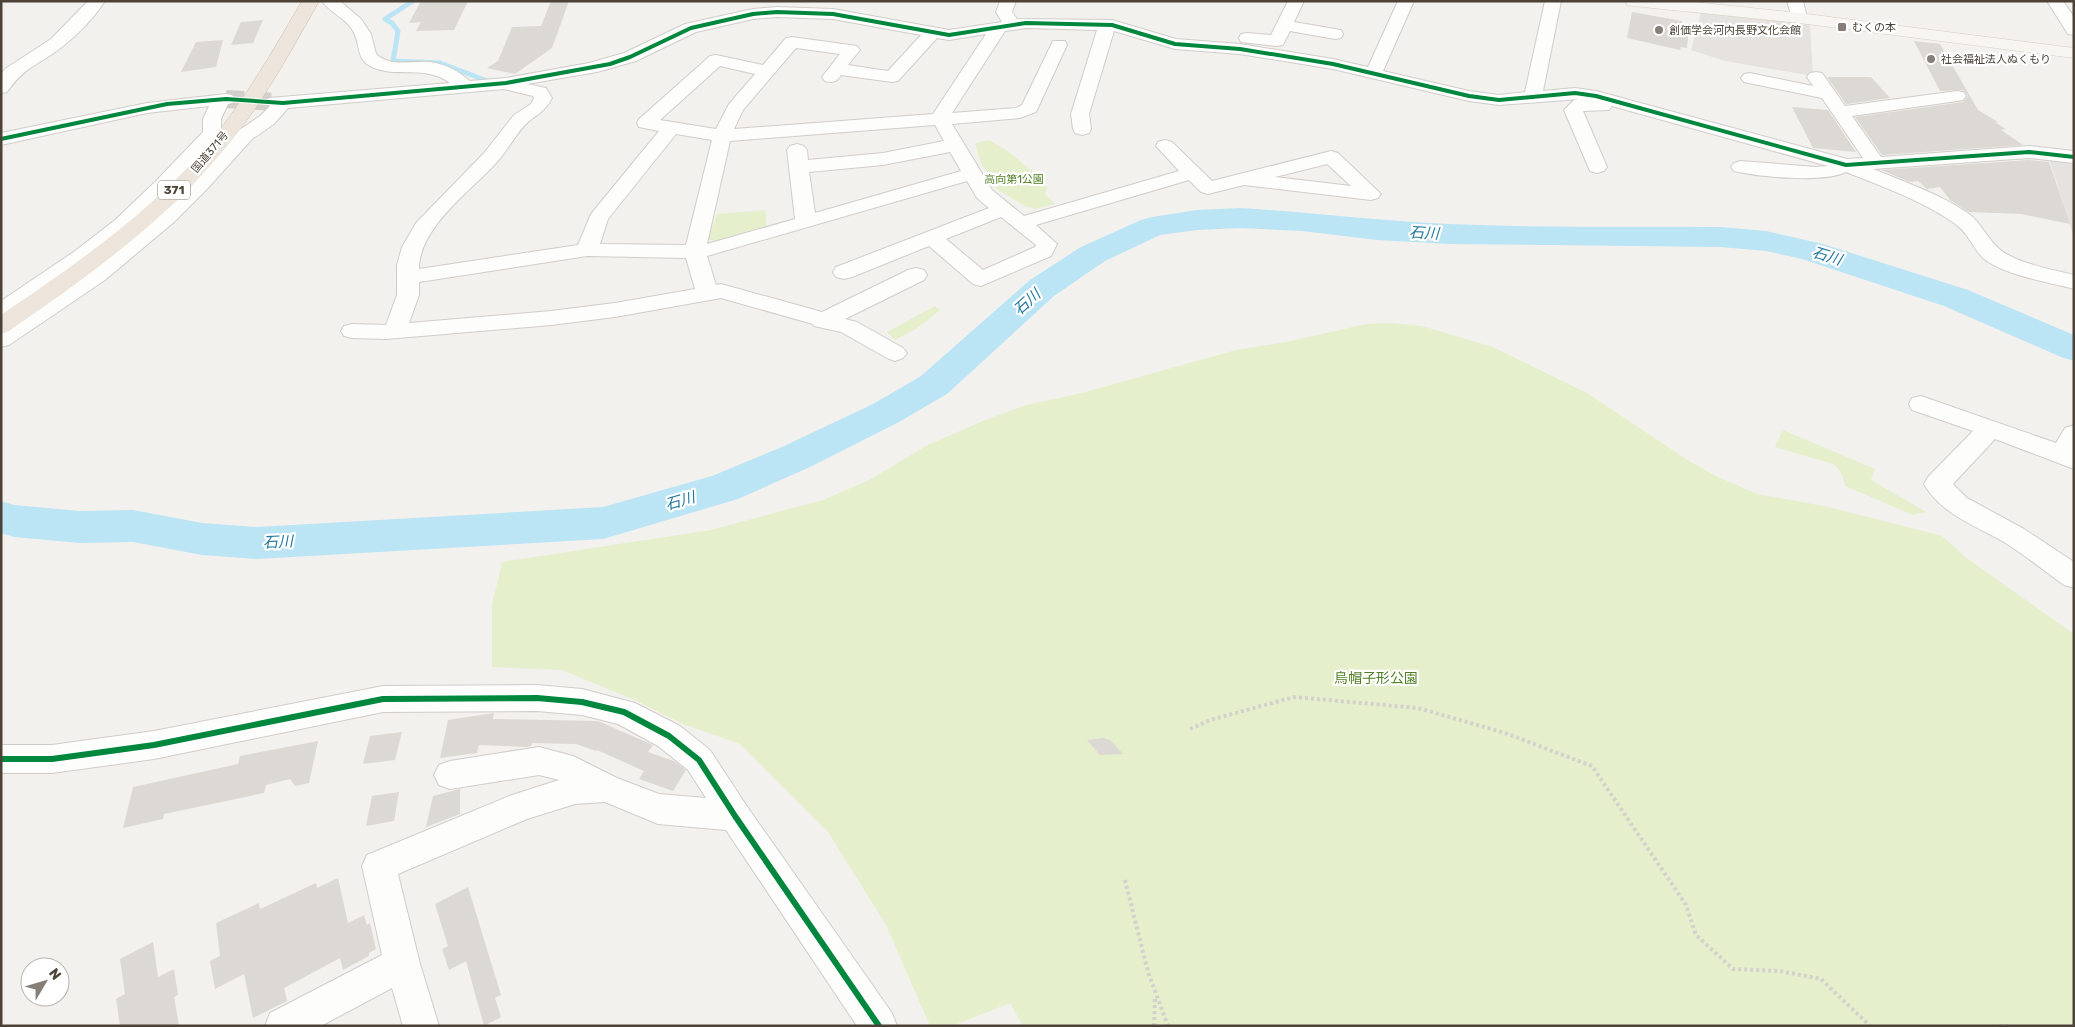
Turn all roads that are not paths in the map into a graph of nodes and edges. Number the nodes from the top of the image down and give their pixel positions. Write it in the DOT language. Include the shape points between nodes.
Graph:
graph roads {
  1 [pos="97,1"];
  2 [pos="326,1"];
  3 [pos="330,1"];
  4 [pos="1008,1"];
  5 [pos="1296,1"];
  6 [pos="1406,1"];
  7 [pos="1553,1"];
  8 [pos="1633,1"];
  9 [pos="2055,1"];
  10 [pos="303,5"];
  11 [pos="1797,10"];
  12 [pos="1107,25"];
  13 [pos="1284,25"];
  14 [pos="1006,26"];
  15 [pos="2074,30"];
  16 [pos="933,32"];
  17 [pos="1335,34"];
  18 [pos="1179,44"];
  19 [pos="1059,45"];
  20 [pos="2074,53"];
  21 [pos="766,71"];
  22 [pos="1373,74"];
  23 [pos="1816,77"];
  24 [pos="1750,78"];
  25 [pos="506,84"];
  26 [pos="1,88"];
  27 [pos="466,88"];
  28 [pos="1828,94"];
  29 [pos="1957,96"];
  30 [pos="1532,97"];
  31 [pos="1840,112"];
  32 [pos="1665,114"];
  33 [pos="941,120"];
  34 [pos="671,128"];
  35 [pos="1082,129"];
  36 [pos="795,132"];
  37 [pos="224,136"];
  38 [pos="722,136"];
  39 [pos="1,139"];
  40 [pos="955,145"];
  41 [pos="1165,146"];
  42 [pos="2074,157"];
  43 [pos="1875,162"];
  44 [pos="1846,165"];
  45 [pos="799,167"];
  46 [pos="1596,167"];
  47 [pos="1742,167"];
  48 [pos="1192,173"];
  49 [pos="972,174"];
  50 [pos="1243,179"];
  51 [pos="1003,209"];
  52 [pos="806,220"];
  53 [pos="1022,224"];
  54 [pos="933,238"];
  55 [pos="587,250"];
  56 [pos="695,252"];
  57 [pos="844,272"];
  58 [pos="916,275"];
  59 [pos="408,277"];
  60 [pos="2074,282"];
  61 [pos="708,294"];
  62 [pos="1,311"];
  63 [pos="822,321"];
  64 [pos="1,326"];
  65 [pos="395,330"];
  66 [pos="352,332"];
  67 [pos="1,340"];
  68 [pos="895,353"];
  69 [pos="1920,404"];
  70 [pos="1991,428"];
  71 [pos="2074,434"];
  72 [pos="2067,458"];
  73 [pos="2074,577"];
  74 [pos="1,759"];
  75 [pos="450,775"];
  76 [pos="606,788"];
  77 [pos="735,816"];
  78 [pos="402,964"];
  79 [pos="283,1026"];
  80 [pos="421,1026"];
  81 [pos="879,1026"];
  1 -- 26 [label="street" via="59,42 11,72"];
  2 -- 37 [label="highway" via="270,99 256,117"];
  3 -- 27 [label="street" via="362,30 367,52 374,62 385,66 440,69"];
  4 -- 14 [label="street" via="1004,12"];
  5 -- 13 [label="street"];
  6 -- 22 [label="street"];
  7 -- 30 [label="street"];
  8 -- 11 [label="main road"];
  9 -- 15 [label="street"];
  10 -- 37 [label="highway, 国道371号 / 371" via="254,98"];
  11 -- 20 [label="main road"];
  12 -- 14 [label="street" via="1026,23"];
  12 -- 18 [label="street"];
  12 -- 35 [label="street" via="1080,114"];
  13 -- 17 [label="street"];
  13 -- 18 [label="street" via="1277,41 1200,31 1184,35"];
  14 -- 16 [label="street" via="949,35"];
  14 -- 33 [label="street" via="942,114"];
  16 -- 21 [label="street" via="892,77 834,73 851,50 792,42"];
  16 -- 25 [label="street" via="833,14 753,14 691,28 610,64"];
  18 -- 22 [label="street" via="1240,48"];
  19 -- 33 [label="street" via="1030,108 1020,113"];
  21 -- 34 [label="street" via="716,60 646,123"];
  21 -- 38 [label="street" via="735,108"];
  22 -- 30 [label="street" via="1469,96 1499,100"];
  23 -- 28 [label="street"];
  24 -- 28 [label="street"];
  25 -- 27 [label="street"];
  25 -- 59 [label="street" via="540,92 543,98 426,223 412,248"];
  27 -- 67 [label="street" via="279,102 267,120 245,135 167,218 97,275"];
  28 -- 31 [label="street"];
  29 -- 31 [label="street"];
  30 -- 32 [label="street" via="1596,96"];
  31 -- 43 [label="street"];
  32 -- 44 [label="street"];
  32 -- 46 [label="street" via="1580,104 1573,110"];
  33 -- 36 [label="street"];
  33 -- 40 [label="street"];
  34 -- 38 [label="street"];
  34 -- 55 [label="street" via="598,218"];
  36 -- 38 [label="street"];
  36 -- 45 [label="street"];
  37 -- 64 [label="highway, 国道371号 / 371" via="185,181 99,257"];
  38 -- 56 [label="street"];
  39 -- 62 [label="street" via="147,108 224,100 212,119 212,133 146,202 108,236"];
  40 -- 45 [label="street" via="883,159"];
  40 -- 49 [label="street"];
  41 -- 48 [label="street"];
  42 -- 43 [label="street" via="2029,152"];
  43 -- 44 [label="street"];
  44 -- 47 [label="street" via="1831,172 1816,173"];
  44 -- 60 [label="street" via="1963,219 1992,254"];
  45 -- 52 [label="street"];
  48 -- 50 [label="street" via="1208,188"];
  48 -- 53 [label="street"];
  49 -- 51 [label="street" via="984,194"];
  49 -- 52 [label="street"];
  50 -- 50 [label="street" via="1292,185 1371,194 1331,157"];
  51 -- 53 [label="street"];
  51 -- 54 [label="street"];
  52 -- 56 [label="street"];
  53 -- 54 [label="street" via="1047,244 1044,251 981,279"];
  54 -- 57 [label="street"];
  55 -- 56 [label="street"];
  55 -- 59 [label="street"];
  56 -- 61 [label="street"];
  58 -- 63 [label="street"];
  59 -- 65 [label="street" via="408,295"];
  61 -- 63 [label="street" via="721,291 739,295"];
  61 -- 65 [label="street" via="551,318"];
  63 -- 68 [label="street" via="849,327"];
  65 -- 66 [label="street"];
  69 -- 70 [label="street"];
  70 -- 72 [label="street"];
  70 -- 73 [label="street" via="1937,484 1958,505 2015,536"];
  71 -- 72 [label="street"];
  74 -- 77 [label="street" via="52,759 154,745 383,699 537,698 582,702 624,712 669,736 699,760"];
  75 -- 76 [label="street" via="539,760 562,766"];
  76 -- 77 [label="street" via="658,809"];
  76 -- 78 [label="street" via="575,790 523,805 379,866"];
  77 -- 81 [label="street"];
  78 -- 79 [label="street"];
  78 -- 80 [label="street"];
}
